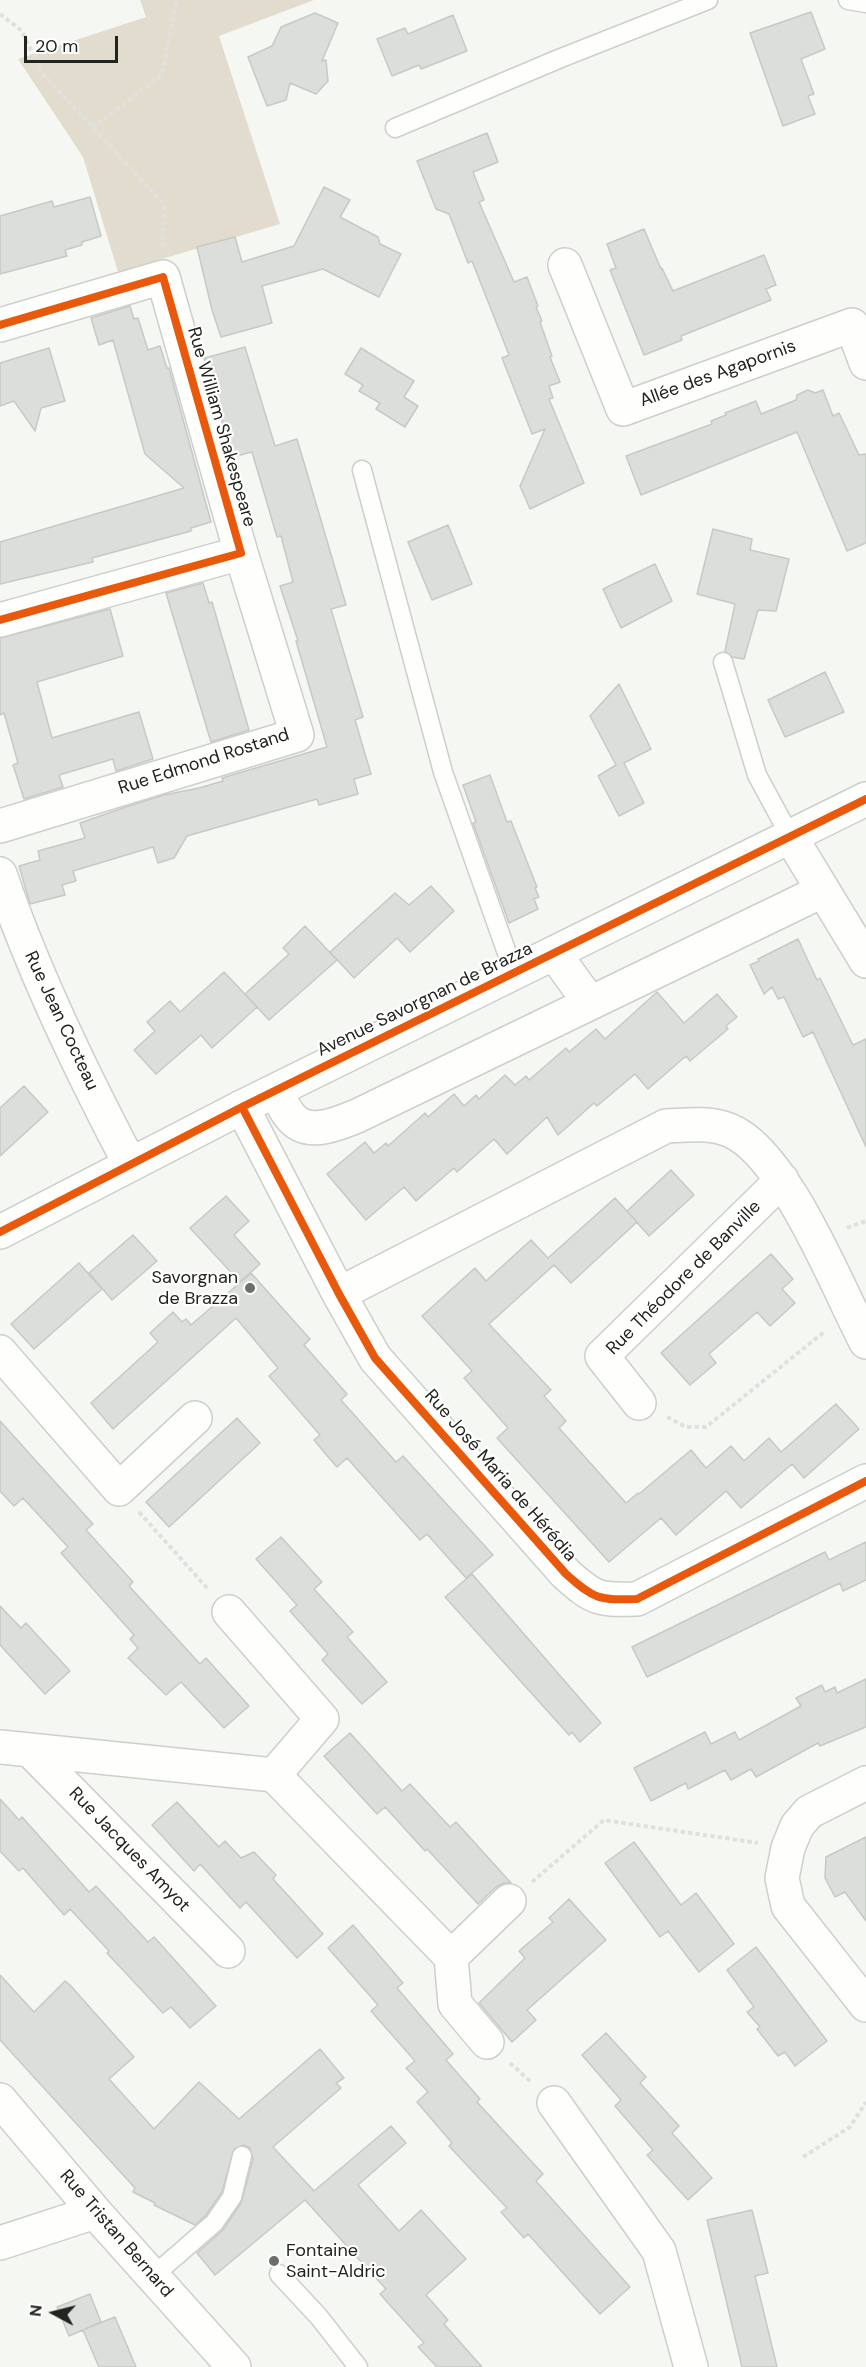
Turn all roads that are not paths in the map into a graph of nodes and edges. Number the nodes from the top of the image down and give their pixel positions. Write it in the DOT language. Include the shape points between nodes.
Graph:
graph roads {
  1 [pos="708,0"];
  2 [pos="848,0"];
  3 [pos="866,3"];
  4 [pos="395,128"];
  5 [pos="565,265"];
  6 [pos="0,325"];
  7 [pos="866,363"];
  8 [pos="362,470"];
  9 [pos="241,553"];
  10 [pos="0,620"];
  11 [pos="723,662"];
  12 [pos="866,799"];
  13 [pos="0,826"];
  14 [pos="789,837"];
  15 [pos="0,874"];
  16 [pos="822,891"];
  17 [pos="554,953"];
  18 [pos="866,961"];
  19 [pos="514,973"];
  20 [pos="590,1003"];
  21 [pos="276,1090"];
  22 [pos="242,1107"];
  23 [pos="130,1164"];
  24 [pos="782,1180"];
  25 [pos="0,1232"];
  26 [pos="339,1294"];
  27 [pos="866,1342"];
  28 [pos="6,1370"];
  29 [pos="639,1403"];
  30 [pos="195,1418"];
  31 [pos="866,1481"];
  32 [pos="229,1612"];
  33 [pos="15,1748"];
  34 [pos="274,1775"];
  35 [pos="866,1783"];
  36 [pos="509,1901"];
  37 [pos="228,1951"];
  38 [pos="451,1957"];
  39 [pos="866,2005"];
  40 [pos="488,2042"];
  41 [pos="0,2100"];
  42 [pos="554,2103"];
  43 [pos="242,2156"];
  44 [pos="95,2212"];
  45 [pos="0,2243"];
  46 [pos="279,2274"];
  47 [pos="153,2276"];
  48 [pos="234,2367"];
  49 [pos="358,2367"];
  50 [pos="691,2367"];
  1 -- 4 [label="lane"];
  2 -- 3 [label="lane"];
  5 -- 7 [label="street, Allée des Agapornis" via="623,409 852,325"];
  6 -- 9 [label="street, Rue William Shakespeare" via="163,277"];
  8 -- 19 [label="lane" via="443,772"];
  9 -- 10 [label="street, Rue William Shakespeare"];
  9 -- 13 [label="street, Rue Edmond Rostand" via="297,735"];
  11 -- 14 [label="lane" via="757,775"];
  12 -- 14 [label="street, Avenue Savorgnan de Brazza"];
  14 -- 16 [label="street"];
  14 -- 17 [label="street, Avenue Savorgnan de Brazza"];
  15 -- 23 [label="street, Rue Jean Cocteau" via="20,934"];
  16 -- 18 [label="street"];
  16 -- 20 [label="street"];
  17 -- 19 [label="street, Avenue Savorgnan de Brazza"];
  17 -- 20 [label="street, Avenue Savorgnan de Brazza"];
  19 -- 21 [label="street, Avenue Savorgnan de Brazza"];
  20 -- 21 [label="street" via="328,1128 305,1126 290,1118"];
  21 -- 22 [label="street, Avenue Savorgnan de Brazza"];
  22 -- 23 [label="street, Avenue Savorgnan de Brazza"];
  22 -- 26 [label="street, Rue José Maria de Hérédia"];
  23 -- 25 [label="street, Avenue Savorgnan de Brazza"];
  24 -- 26 [label="street" via="757,1150 731,1131 703,1124 666,1126"];
  24 -- 27 [label="street"];
  24 -- 29 [label="street, Rue Théodore de Banville" via="602,1356"];
  26 -- 31 [label="street, Rue José Maria de Hérédia" via="375,1358 566,1574 587,1593 604,1600 637,1599"];
  28 -- 30 [label="street" via="119,1489"];
  32 -- 34 [label="street" via="322,1719"];
  33 -- 34 [label="street, Rue Jacques Amyot"];
  33 -- 37 [label="street, Rue Jacques Amyot"];
  34 -- 38 [label="street"];
  35 -- 39 [label="street" via="809,1812 797,1826 782,1878 788,1906"];
  36 -- 38 [label="street"];
  38 -- 40 [label="street" via="454,2004"];
  41 -- 44 [label="street, Rue Tristan Bernard"];
  42 -- 50 [label="street" via="659,2251"];
  43 -- 47 [label="lane" via="232,2197 214,2223"];
  44 -- 45 [label="street"];
  44 -- 47 [label="street, Rue Tristan Bernard"];
  46 -- 49 [label="lane"];
  47 -- 48 [label="street, Rue Tristan Bernard"];
}
